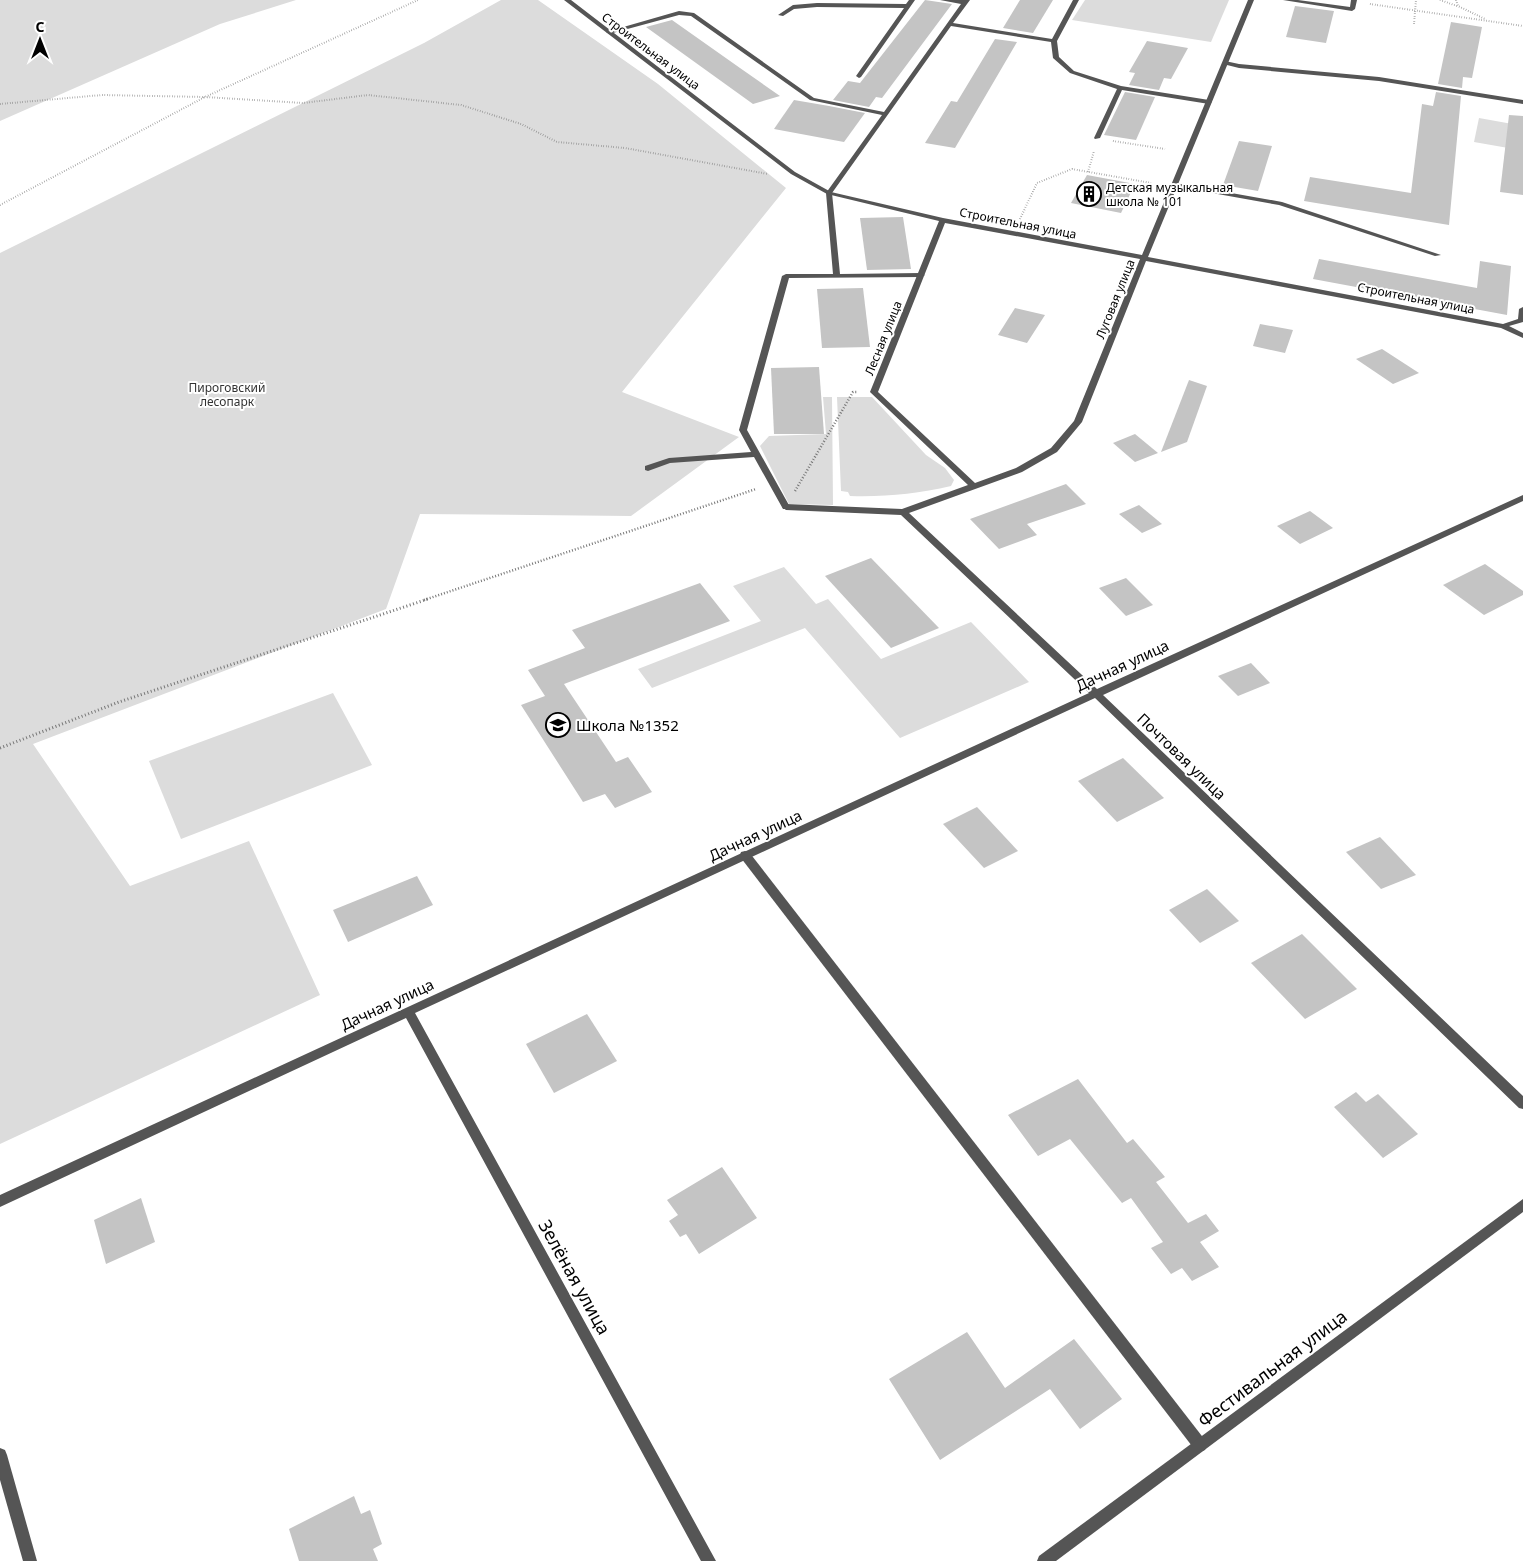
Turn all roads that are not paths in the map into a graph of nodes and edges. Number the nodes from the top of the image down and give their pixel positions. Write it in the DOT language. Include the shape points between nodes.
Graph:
graph roads {
  1 [pos="566,0"];
  2 [pos="912,0"];
  3 [pos="943,0"];
  4 [pos="1076,0"];
  5 [pos="1251,0"];
  6 [pos="1286,0"];
  7 [pos="964,1"];
  8 [pos="1354,1"];
  9 [pos="908,6"];
  10 [pos="781,14"];
  11 [pos="949,24"];
  12 [pos="608,32"];
  13 [pos="1054,41"];
  14 [pos="1225,63"];
  15 [pos="859,76"];
  16 [pos="1120,88"];
  17 [pos="1209,102"];
  18 [pos="1523,102"];
  19 [pos="886,114"];
  20 [pos="1097,138"];
  21 [pos="1175,185"];
  22 [pos="829,194"];
  23 [pos="943,220"];
  24 [pos="1437,255"];
  25 [pos="1144,258"];
  26 [pos="921,275"];
  27 [pos="836,276"];
  28 [pos="1523,309"];
  29 [pos="1503,326"];
  30 [pos="1523,336"];
  31 [pos="757,454"];
  32 [pos="648,468"];
  33 [pos="974,487"];
  34 [pos="1523,498"];
  35 [pos="903,512"];
  36 [pos="1096,694"];
  37 [pos="745,855"];
  38 [pos="408,1011"];
  39 [pos="1523,1104"];
  40 [pos="0,1201"];
  41 [pos="1523,1205"];
  42 [pos="1200,1445"];
  43 [pos="0,1455"];
  44 [pos="30,1561"];
  45 [pos="708,1561"];
  46 [pos="1044,1561"];
  1 -- 12 [label="street, Строительная улица"];
  2 -- 9 [label="street"];
  3 -- 7 [label="street"];
  4 -- 13 [label="street"];
  5 -- 14 [label="street, Луговая улица"];
  6 -- 8 [label="street" via="1352,10"];
  7 -- 11 [label="street"];
  9 -- 10 [label="street" via="817,5 793,8"];
  9 -- 15 [label="street"];
  11 -- 13 [label="street"];
  11 -- 19 [label="street"];
  12 -- 19 [label="street" via="679,13 692,14 812,98"];
  12 -- 22 [label="street, Строительная улица" via="793,173"];
  13 -- 16 [label="street" via="1056,58 1072,72"];
  14 -- 17 [label="street, Луговая улица"];
  14 -- 18 [label="street" via="1379,78"];
  16 -- 17 [label="street"];
  16 -- 20 [label="street"];
  17 -- 21 [label="street, Луговая улица"];
  19 -- 22 [label="street"];
  21 -- 24 [label="street" via="1280,203"];
  21 -- 25 [label="street, Луговая улица"];
  22 -- 23 [label="street, Строительная улица"];
  22 -- 27 [label="street"];
  23 -- 25 [label="street, Строительная улица"];
  23 -- 26 [label="street, Лесная улица"];
  25 -- 29 [label="street, Строительная улица"];
  25 -- 33 [label="street, Луговая улица" via="1078,422 1054,450 1019,470"];
  26 -- 27 [label="street"];
  26 -- 33 [label="street, Лесная улица" via="874,392"];
  27 -- 31 [label="street" via="786,276 744,430"];
  28 -- 29 [label="street" via="1522,320"];
  29 -- 30 [label="street, Строительная улица"];
  31 -- 32 [label="street" via="670,461"];
  31 -- 35 [label="street" via="786,507"];
  33 -- 35 [label="street, Луговая улица"];
  34 -- 36 [label="street, Дачная улица"];
  35 -- 36 [label="street, Почтовая улица"];
  36 -- 37 [label="street, Дачная улица"];
  36 -- 39 [label="street, Почтовая улица"];
  37 -- 38 [label="street, Дачная улица"];
  37 -- 42 [label="street"];
  38 -- 40 [label="street, Дачная улица"];
  38 -- 45 [label="street, Зелёная улица"];
  41 -- 42 [label="street, Фестивальная улица"];
  42 -- 46 [label="street, Фестивальная улица"];
  43 -- 44 [label="street"];
}
